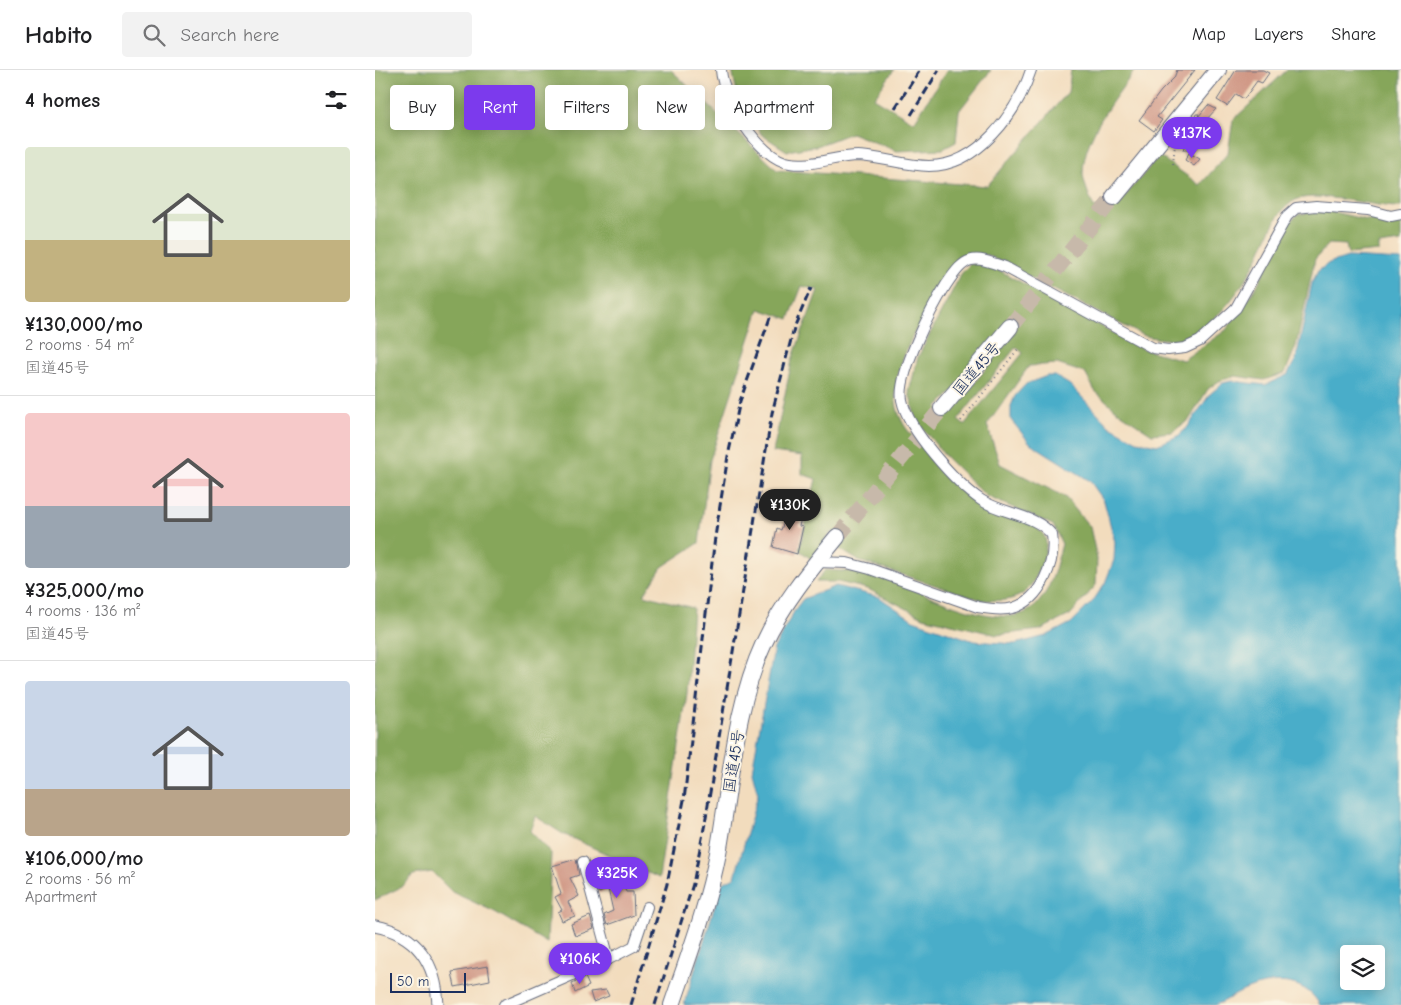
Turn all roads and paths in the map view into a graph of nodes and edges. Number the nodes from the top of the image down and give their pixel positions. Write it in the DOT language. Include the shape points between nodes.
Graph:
graph roads {
  1 [pos="721,70"];
  2 [pos="1031,70"];
  3 [pos="1218,70"];
  4 [pos="1114,197"];
  5 [pos="1401,214"];
  6 [pos="1010,328"];
  7 [pos="1019,349"];
  8 [pos="942,408"];
  9 [pos="961,421"];
  10 [pos="837,537"];
  11 [pos="816,562"];
  12 [pos="583,862"];
  13 [pos="647,907"];
  14 [pos="375,926"];
  15 [pos="609,960"];
  16 [pos="438,1005"];
  17 [pos="504,1005"];
  18 [pos="672,1005"];
  1 -- 2 [label="street" via="725,89 739,116 763,150 777,160 798,164 858,156 931,166 959,160 985,142 1021,93"];
  3 -- 4 [label="highway"];
  5 -- 11 [label="street" via="1391,216 1368,210 1315,206 1296,208 1287,216 1237,308 1200,341 1185,348 1153,348 1005,267 985,260 970,260 959,266 939,295 911,357 902,399 909,422 941,463 981,500 1039,524 1052,535 1051,558 1042,584 1029,600 1013,608 996,610 978,607 870,569"];
  6 -- 8 [label="highway, 国道45号"];
  7 -- 9 [label="path"];
  10 -- 11 [label="highway, 国道45号"];
  11 -- 18 [label="highway, 国道45号" via="773,624 754,667 740,721 716,863"];
  12 -- 15 [label="street"];
  13 -- 15 [label="street" via="634,946"];
  14 -- 16 [label="street" via="391,930 421,950 437,984"];
  15 -- 17 [label="street"];
}
